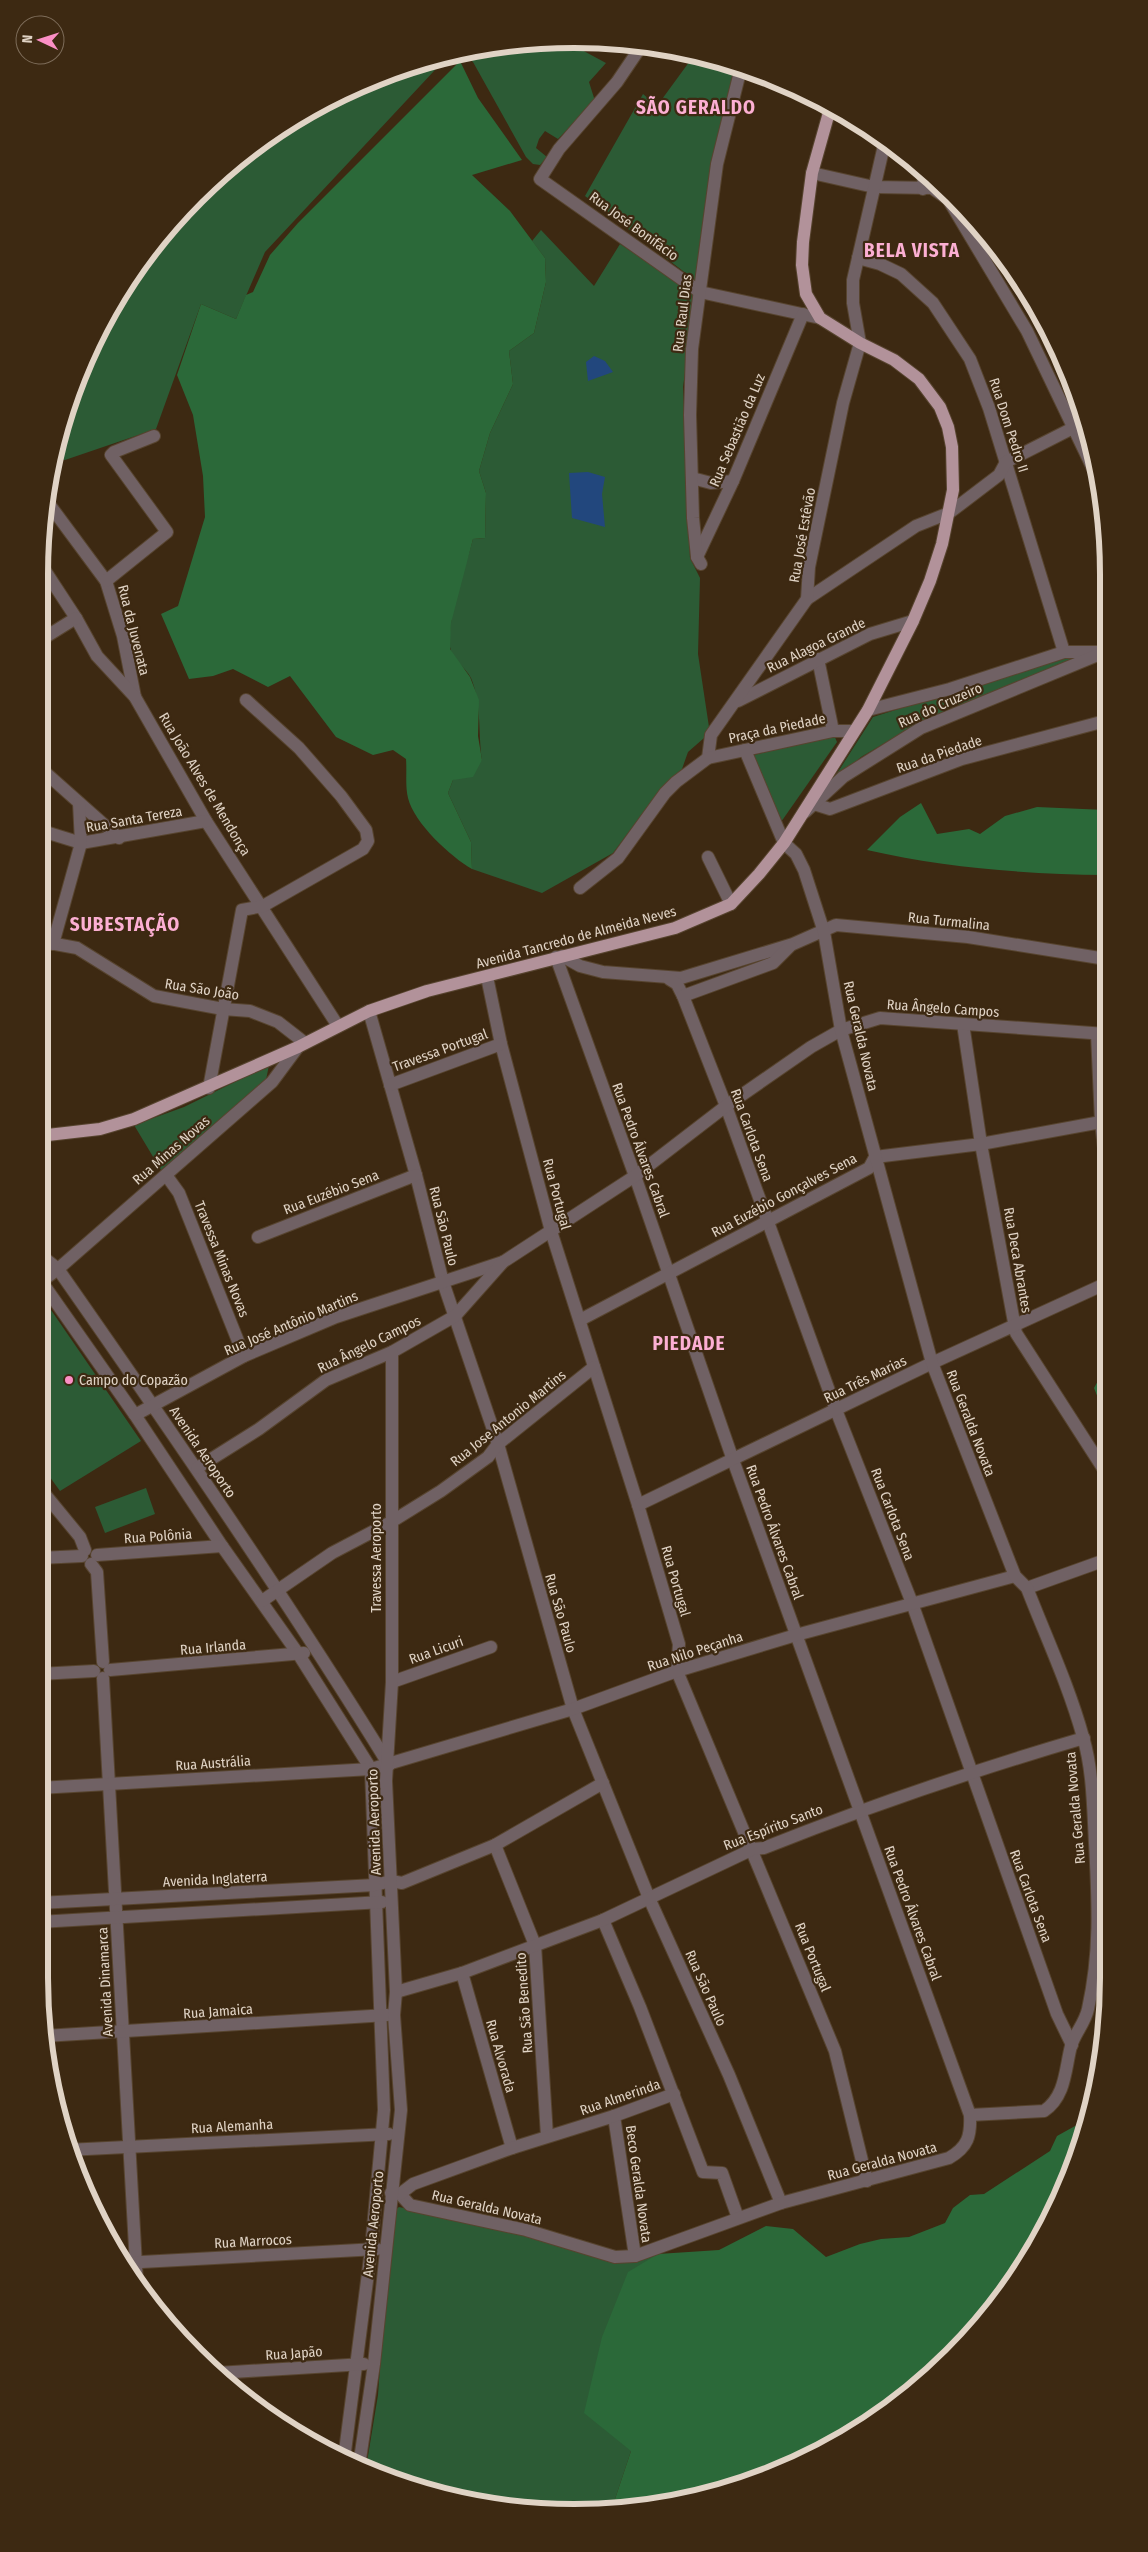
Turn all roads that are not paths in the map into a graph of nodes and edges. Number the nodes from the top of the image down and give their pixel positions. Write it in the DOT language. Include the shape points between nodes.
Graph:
graph roads {
  1 [pos="638,52"];
  2 [pos="740,74"];
  3 [pos="829,114"];
  4 [pos="883,148"];
  5 [pos="812,173"];
  6 [pos="924,180"];
  7 [pos="874,187"];
  8 [pos="931,188"];
  9 [pos="923,189"];
  10 [pos="956,212"];
  11 [pos="858,258"];
  12 [pos="700,292"];
  13 [pos="803,314"];
  14 [pos="820,318"];
  15 [pos="860,343"];
  16 [pos="1073,428"];
  17 [pos="154,436"];
  18 [pos="1087,456"];
  19 [pos="1006,462"];
  20 [pos="692,478"];
  21 [pos="733,481"];
  22 [pos="52,508"];
  23 [pos="949,513"];
  24 [pos="693,518"];
  25 [pos="713,523"];
  26 [pos="699,560"];
  27 [pos="48,575"];
  28 [pos="106,581"];
  29 [pos="807,599"];
  30 [pos="76,618"];
  31 [pos="912,621"];
  32 [pos="48,635"];
  33 [pos="1064,652"];
  34 [pos="1100,652"];
  35 [pos="1100,654"];
  36 [pos="818,659"];
  37 [pos="950,689"];
  38 [pos="135,697"];
  39 [pos="246,700"];
  40 [pos="735,703"];
  41 [pos="868,710"];
  42 [pos="955,712"];
  43 [pos="1100,722"];
  44 [pos="833,731"];
  45 [pos="853,731"];
  46 [pos="745,750"];
  47 [pos="708,758"];
  48 [pos="48,775"];
  49 [pos="79,803"];
  50 [pos="814,804"];
  51 [pos="803,813"];
  52 [pos="206,821"];
  53 [pos="48,833"];
  54 [pos="119,838"];
  55 [pos="81,843"];
  56 [pos="784,843"];
  57 [pos="708,857"];
  58 [pos="580,888"];
  59 [pos="731,904"];
  60 [pos="263,906"];
  61 [pos="824,932"];
  62 [pos="48,943"];
  63 [pos="53,944"];
  64 [pos="792,944"];
  65 [pos="559,957"];
  66 [pos="1100,958"];
  67 [pos="487,977"];
  68 [pos="675,978"];
  69 [pos="683,996"];
  70 [pos="222,1009"];
  71 [pos="369,1011"];
  72 [pos="963,1024"];
  73 [pos="338,1026"];
  74 [pos="841,1030"];
  75 [pos="1100,1034"];
  76 [pos="501,1044"];
  77 [pos="301,1045"];
  78 [pos="390,1085"];
  79 [pos="210,1088"];
  80 [pos="726,1106"];
  81 [pos="1100,1122"];
  82 [pos="48,1135"];
  83 [pos="981,1144"];
  84 [pos="874,1157"];
  85 [pos="416,1175"];
  86 [pos="166,1176"];
  87 [pos="635,1176"];
  88 [pos="768,1222"];
  89 [pos="551,1231"];
  90 [pos="258,1236"];
  91 [pos="48,1261"];
  92 [pos="503,1262"];
  93 [pos="58,1269"];
  94 [pos="668,1273"];
  95 [pos="48,1275"];
  96 [pos="443,1282"];
  97 [pos="1100,1286"];
  98 [pos="48,1291"];
  99 [pos="455,1316"];
  100 [pos="580,1320"];
  101 [pos="1014,1324"];
  102 [pos="392,1352"];
  103 [pos="244,1356"];
  104 [pos="932,1362"];
  105 [pos="594,1367"];
  106 [pos="152,1404"];
  107 [pos="836,1410"];
  108 [pos="135,1415"];
  109 [pos="498,1444"];
  110 [pos="733,1460"];
  111 [pos="1100,1464"];
  112 [pos="197,1468"];
  113 [pos="48,1498"];
  114 [pos="638,1505"];
  115 [pos="391,1522"];
  116 [pos="222,1546"];
  117 [pos="89,1556"];
  118 [pos="48,1558"];
  119 [pos="1100,1563"];
  120 [pos="1015,1576"];
  121 [pos="1027,1588"];
  122 [pos="277,1590"];
  123 [pos="262,1600"];
  124 [pos="912,1603"];
  125 [pos="796,1635"];
  126 [pos="491,1647"];
  127 [pos="318,1650"];
  128 [pos="299,1655"];
  129 [pos="103,1670"];
  130 [pos="677,1671"];
  131 [pos="48,1673"];
  132 [pos="392,1682"];
  133 [pos="572,1709"];
  134 [pos="1084,1738"];
  135 [pos="389,1765"];
  136 [pos="371,1769"];
  137 [pos="970,1772"];
  138 [pos="603,1783"];
  139 [pos="108,1785"];
  140 [pos="48,1788"];
  141 [pos="861,1809"];
  142 [pos="495,1845"];
  143 [pos="753,1849"];
  144 [pos="397,1882"];
  145 [pos="375,1885"];
  146 [pos="649,1898"];
  147 [pos="115,1900"];
  148 [pos="391,1900"];
  149 [pos="375,1902"];
  150 [pos="48,1904"];
  151 [pos="117,1918"];
  152 [pos="603,1920"];
  153 [pos="48,1922"];
  154 [pos="535,1945"];
  155 [pos="462,1974"];
  156 [pos="396,1992"];
  157 [pos="394,2015"];
  158 [pos="379,2016"];
  159 [pos="122,2032"];
  160 [pos="51,2036"];
  161 [pos="1072,2045"];
  162 [pos="674,2094"];
  163 [pos="970,2115"];
  164 [pos="614,2116"];
  165 [pos="399,2133"];
  166 [pos="382,2134"];
  167 [pos="547,2136"];
  168 [pos="128,2146"];
  169 [pos="512,2148"];
  170 [pos="76,2149"];
  171 [pos="868,2181"];
  172 [pos="396,2193"];
  173 [pos="781,2203"];
  174 [pos="738,2218"];
  175 [pos="385,2249"];
  176 [pos="371,2250"];
  177 [pos="635,2256"];
  178 [pos="130,2261"];
  179 [pos="131,2263"];
  180 [pos="357,2364"];
  181 [pos="374,2364"];
  182 [pos="225,2372"];
  183 [pos="345,2452"];
  184 [pos="361,2459"];
  1 -- 12 [label="street, Rua José Bonifácio" via="617,82 559,149 540,179"];
  2 -- 12 [label="street, Rua Raul Dias" via="717,164"];
  3 -- 5 [label="main road, Avenida Tancredo de Almeida Neves"];
  4 -- 7 [label="street, Rua José Estêvão"];
  5 -- 7 [label="street"];
  5 -- 14 [label="main road, Avenida Tancredo de Almeida Neves" via="802,265 806,294"];
  6 -- 9 [label="street"];
  7 -- 9 [label="street"];
  7 -- 11 [label="street, Rua José Estêvão"];
  8 -- 9 [label="street"];
  10 -- 16 [label="street" via="1022,323"];
  11 -- 15 [label="street, Rua José Estêvão" via="852,280 852,303"];
  11 -- 19 [label="street, Rua Dom Pedro II" via="901,274 933,303 970,359"];
  12 -- 13 [label="street, Rua José Bonifácio"];
  12 -- 20 [label="street, Rua Raul Dias" via="692,349"];
  13 -- 14 [label="street, Rua José Bonifácio"];
  13 -- 21 [label="street, Rua Sebastião da Luz"];
  14 -- 15 [label="main road, Avenida Tancredo de Almeida Neves"];
  15 -- 23 [label="main road, Avenida Tancredo de Almeida Neves" via="894,360 919,379 940,407 952,447 953,490"];
  15 -- 29 [label="street, Rua José Estêvão" via="843,403 809,567"];
  16 -- 18 [label="street"];
  16 -- 19 [label="street"];
  17 -- 28 [label="street" via="111,455 167,532"];
  19 -- 23 [label="street" via="999,475"];
  19 -- 33 [label="street, Rua Dom Pedro II"];
  20 -- 21 [label="street" via="711,483"];
  20 -- 24 [label="street, Rua Raul Dias"];
  21 -- 25 [label="street, Rua Sebastião da Luz"];
  22 -- 28 [label="street, Rua da Juvenata"];
  23 -- 29 [label="street" via="916,526"];
  23 -- 31 [label="main road, Avenida Tancredo de Almeida Neves" via="930,581"];
  24 -- 25 [label="street" via="702,524"];
  24 -- 26 [label="street, Rua Raul Dias"];
  25 -- 26 [label="street, Rua Sebastião da Luz"];
  27 -- 30 [label="street, Rua João Alves de Mendonça"];
  28 -- 38 [label="street, Rua da Juvenata" via="123,636"];
  29 -- 40 [label="street, Rua José Estêvão"];
  30 -- 32 [label="street"];
  30 -- 38 [label="street, Rua João Alves de Mendonça" via="97,656"];
  31 -- 36 [label="street, Rua Alagoa Grande" via="870,634"];
  31 -- 41 [label="main road, Avenida Tancredo de Almeida Neves"];
  33 -- 34 [label="street, Rua do Cruzeiro"];
  33 -- 37 [label="street, Rua do Cruzeiro"];
  35 -- 42 [label="street, Rua do Cruzeiro"];
  36 -- 40 [label="street, Rua Alagoa Grande"];
  36 -- 44 [label="street"];
  37 -- 41 [label="street, Rua do Cruzeiro"];
  37 -- 42 [label="street"];
  38 -- 52 [label="street, Rua João Alves de Mendonça"];
  39 -- 60 [label="street" via="300,748 341,796 368,835 363,849"];
  40 -- 47 [label="street, Rua José Estêvão" via="711,735"];
  41 -- 45 [label="main road, Avenida Tancredo de Almeida Neves"];
  42 -- 50 [label="street, Rua do Cruzeiro" via="896,742 843,777"];
  43 -- 50 [label="street, Rua da Piedade" via="962,759 830,809"];
  44 -- 45 [label="street, Praça da Piedade"];
  44 -- 46 [label="street, Praça da Piedade"];
  45 -- 51 [label="main road, Avenida Tancredo de Almeida Neves"];
  46 -- 47 [label="street, Praça da Piedade"];
  46 -- 56 [label="street, Rua Geralda Novata"];
  47 -- 58 [label="street" via="665,793 618,858"];
  48 -- 49 [label="street"];
  49 -- 54 [label="street"];
  49 -- 55 [label="street"];
  50 -- 51 [label="street, Rua do Cruzeiro"];
  51 -- 56 [label="main road, Avenida Tancredo de Almeida Neves"];
  52 -- 54 [label="street, Rua Santa Tereza"];
  52 -- 60 [label="street, Rua João Alves de Mendonça"];
  53 -- 55 [label="street, Rua Santa Tereza"];
  54 -- 55 [label="street, Rua Santa Tereza"];
  55 -- 63 [label="street"];
  56 -- 59 [label="main road, Avenida Tancredo de Almeida Neves"];
  56 -- 61 [label="street, Rua Geralda Novata" via="800,862"];
  57 -- 59 [label="street"];
  59 -- 65 [label="main road, Avenida Tancredo de Almeida Neves" via="675,928"];
  60 -- 70 [label="street" via="242,910"];
  60 -- 73 [label="street, Rua João Alves de Mendonça"];
  61 -- 64 [label="street, Rua Turmalina"];
  61 -- 66 [label="street, Rua Turmalina" via="836,925 968,936"];
  61 -- 74 [label="street, Rua Geralda Novata"];
  62 -- 63 [label="street, Rua São João"];
  63 -- 70 [label="street, Rua São João" via="77,948 154,996"];
  64 -- 68 [label="street, Rua Turmalina"];
  64 -- 69 [label="street, Rua Turmalina" via="773,963"];
  65 -- 67 [label="main road, Avenida Tancredo de Almeida Neves"];
  65 -- 68 [label="street, Rua Turmalina" via="603,972"];
  65 -- 87 [label="street, Rua Pedro Álvares Cabral"];
  67 -- 71 [label="main road, Avenida Tancredo de Almeida Neves" via="427,991"];
  67 -- 76 [label="street, Rua Portugal"];
  68 -- 69 [label="street"];
  69 -- 80 [label="street, Rua Carlota Sena"];
  70 -- 77 [label="street, Rua São João" via="250,1011 278,1022"];
  70 -- 79 [label="street"];
  71 -- 73 [label="main road, Avenida Tancredo de Almeida Neves"];
  71 -- 78 [label="street, Rua São Paulo"];
  72 -- 74 [label="street, Rua Ângelo Campos" via="880,1018"];
  72 -- 75 [label="street, Rua Ângelo Campos"];
  72 -- 83 [label="street, Rua Deca Abrantes"];
  73 -- 77 [label="main road, Avenida Tancredo de Almeida Neves"];
  74 -- 80 [label="street, Rua Ângelo Campos"];
  74 -- 84 [label="street, Rua Geralda Novata"];
  76 -- 78 [label="street, Travessa Portugal"];
  76 -- 89 [label="street, Rua Portugal"];
  77 -- 79 [label="main road, Avenida Tancredo de Almeida Neves"];
  77 -- 86 [label="street, Rua Minas Novas" via="272,1082"];
  78 -- 85 [label="street, Rua São Paulo"];
  79 -- 82 [label="main road, Avenida Tancredo de Almeida Neves" via="134,1119 100,1129"];
  80 -- 87 [label="street, Rua Ângelo Campos"];
  80 -- 88 [label="street, Rua Carlota Sena"];
  81 -- 83 [label="street, Rua Euzébio Gonçalves Sena"];
  83 -- 84 [label="street, Rua Euzébio Gonçalves Sena"];
  83 -- 101 [label="street, Rua Deca Abrantes"];
  84 -- 88 [label="street, Rua Euzébio Gonçalves Sena" via="869,1168"];
  84 -- 104 [label="street, Rua Geralda Novata"];
  85 -- 90 [label="street, Rua Euzébio Sena"];
  85 -- 96 [label="street, Rua São Paulo"];
  86 -- 93 [label="street, Rua Minas Novas"];
  86 -- 103 [label="street, Travessa Minas Novas" via="179,1193"];
  87 -- 89 [label="street, Rua Ângelo Campos"];
  87 -- 94 [label="street, Rua Pedro Álvares Cabral"];
  88 -- 94 [label="street, Rua Euzébio Gonçalves Sena"];
  88 -- 107 [label="street, Rua Carlota Sena"];
  89 -- 92 [label="street, Rua Ângelo Campos"];
  89 -- 100 [label="street, Rua Portugal"];
  91 -- 93 [label="street, Avenida Aeroporto"];
  92 -- 96 [label="street, Rua José Antônio Martins"];
  92 -- 99 [label="street, Rua Ângelo Campos"];
  93 -- 95 [label="street, Rua Minas Novas"];
  93 -- 106 [label="street, Avenida Aeroporto"];
  94 -- 100 [label="street, Rua Euzébio Gonçalves Sena"];
  94 -- 110 [label="street, Rua Pedro Álvares Cabral"];
  96 -- 99 [label="street, Rua São Paulo"];
  96 -- 103 [label="street, Rua José Antônio Martins" via="336,1317"];
  97 -- 101 [label="street, Rua Três Marias"];
  98 -- 108 [label="street, Avenida Aeroporto"];
  99 -- 102 [label="street, Rua Ângelo Campos"];
  99 -- 109 [label="street, Rua São Paulo"];
  100 -- 105 [label="street, Rua Portugal"];
  101 -- 104 [label="street, Rua Três Marias"];
  101 -- 111 [label="street, Rua Deca Abrantes" via="1016,1334"];
  102 -- 112 [label="street, Rua Ângelo Campos" via="326,1380 259,1429"];
  102 -- 115 [label="street, Travessa Aeroporto"];
  103 -- 106 [label="street, Rua José Antônio Martins"];
  104 -- 107 [label="street, Rua Três Marias"];
  104 -- 120 [label="street, Rua Geralda Novata"];
  105 -- 109 [label="street, Rua Jose Antonio Martins"];
  105 -- 114 [label="street, Rua Portugal"];
  106 -- 108 [label="street, Rua José Antônio Martins"];
  106 -- 112 [label="street, Avenida Aeroporto"];
  107 -- 110 [label="street, Rua Três Marias"];
  107 -- 124 [label="street, Rua Carlota Sena"];
  108 -- 116 [label="street, Avenida Aeroporto"];
  109 -- 115 [label="street, Rua Jose Antonio Martins" via="488,1457"];
  109 -- 133 [label="street, Rua São Paulo"];
  110 -- 114 [label="street, Rua Três Marias"];
  110 -- 125 [label="street, Rua Pedro Álvares Cabral"];
  112 -- 122 [label="street, Avenida Aeroporto"];
  113 -- 117 [label="street, Avenida Dinamarca" via="80,1537"];
  114 -- 130 [label="street, Rua Portugal" via="679,1644"];
  115 -- 122 [label="street, Rua Jose Antonio Martins" via="332,1553"];
  115 -- 132 [label="street, Travessa Aeroporto"];
  116 -- 117 [label="street, Rua Polônia"];
  116 -- 123 [label="street, Avenida Aeroporto"];
  117 -- 118 [label="street, Rua Polônia"];
  117 -- 129 [label="street, Avenida Dinamarca" via="97,1572"];
  119 -- 121 [label="street"];
  120 -- 121 [label="street, Rua Geralda Novata"];
  120 -- 124 [label="street, Rua Nilo Peçanha"];
  121 -- 134 [label="street, Rua Geralda Novata"];
  122 -- 123 [label="street, Rua Jose Antonio Martins"];
  122 -- 127 [label="street, Avenida Aeroporto"];
  123 -- 128 [label="street, Avenida Aeroporto"];
  124 -- 125 [label="street, Rua Nilo Peçanha"];
  124 -- 137 [label="street, Rua Carlota Sena"];
  125 -- 130 [label="street, Rua Nilo Peçanha"];
  125 -- 141 [label="street, Rua Pedro Álvares Cabral"];
  126 -- 132 [label="street, Rua Licuri"];
  127 -- 128 [label="street, Rua Irlanda"];
  127 -- 135 [label="street, Avenida Aeroporto"];
  128 -- 129 [label="street, Rua Irlanda"];
  128 -- 136 [label="street, Avenida Aeroporto"];
  129 -- 131 [label="street, Rua Irlanda"];
  129 -- 139 [label="street, Avenida Dinamarca"];
  130 -- 133 [label="street, Rua Nilo Peçanha"];
  130 -- 143 [label="street, Rua Portugal"];
  132 -- 135 [label="street, Travessa Aeroporto"];
  133 -- 135 [label="street, Rua Nilo Peçanha"];
  133 -- 138 [label="street, Rua São Paulo"];
  134 -- 137 [label="street, Rua Espírito Santo"];
  134 -- 161 [label="street, Rua Geralda Novata" via="1093,1803 1098,1958 1084,2025"];
  135 -- 136 [label="street, Rua Austrália"];
  135 -- 144 [label="street, Avenida Aeroporto" via="386,1781"];
  136 -- 139 [label="street, Rua Austrália"];
  136 -- 145 [label="street, Avenida Aeroporto"];
  137 -- 141 [label="street, Rua Espírito Santo"];
  137 -- 161 [label="street, Rua Carlota Sena" via="1057,2014"];
  138 -- 142 [label="street, Avenida Inglaterra"];
  138 -- 146 [label="street, Rua São Paulo"];
  139 -- 140 [label="street, Rua Austrália"];
  139 -- 147 [label="street, Avenida Dinamarca"];
  141 -- 143 [label="street, Rua Espírito Santo" via="764,1848"];
  141 -- 163 [label="street, Rua Pedro Álvares Cabral"];
  142 -- 144 [label="street, Avenida Inglaterra"];
  142 -- 154 [label="street, Rua São Benedito"];
  143 -- 146 [label="street, Rua Espírito Santo"];
  143 -- 171 [label="street, Rua Portugal" via="835,2051"];
  144 -- 145 [label="street, Avenida Inglaterra"];
  144 -- 148 [label="street"];
  145 -- 147 [label="street, Avenida Inglaterra"];
  145 -- 149 [label="street, Avenida Aeroporto"];
  146 -- 152 [label="street, Rua Espírito Santo"];
  146 -- 173 [label="street, Rua São Paulo" via="729,2075"];
  147 -- 150 [label="street, Avenida Inglaterra"];
  147 -- 151 [label="street, Avenida Dinamarca"];
  148 -- 149 [label="street"];
  148 -- 156 [label="street, Avenida Aeroporto"];
  149 -- 151 [label="street"];
  149 -- 158 [label="street, Avenida Aeroporto"];
  151 -- 153 [label="street"];
  151 -- 159 [label="street, Avenida Dinamarca"];
  152 -- 154 [label="street, Rua Espírito Santo"];
  152 -- 162 [label="street, Rua Almerinda"];
  154 -- 155 [label="street, Rua Espírito Santo"];
  154 -- 167 [label="street, Rua São Benedito"];
  155 -- 156 [label="street, Rua Espírito Santo"];
  155 -- 169 [label="street, Rua Alvorada"];
  156 -- 157 [label="street, Avenida Aeroporto"];
  157 -- 158 [label="street, Rua Jamaica"];
  157 -- 165 [label="street, Avenida Aeroporto" via="401,2110"];
  158 -- 159 [label="street, Rua Jamaica"];
  158 -- 166 [label="street, Avenida Aeroporto" via="384,2110"];
  159 -- 160 [label="street, Rua Jamaica"];
  159 -- 168 [label="street, Avenida Dinamarca"];
  161 -- 163 [label="street, Rua Geralda Novata" via="1064,2084 1050,2106 1038,2112"];
  162 -- 164 [label="street, Rua Almerinda"];
  162 -- 174 [label="street" via="703,2172 720,2172 723,2175"];
  163 -- 171 [label="street, Rua Geralda Novata" via="970,2138 956,2154"];
  164 -- 167 [label="street, Rua Almerinda"];
  164 -- 177 [label="street, Beco Geralda Novata"];
  165 -- 166 [label="street, Rua Alemanha"];
  165 -- 172 [label="street, Avenida Aeroporto"];
  166 -- 168 [label="street, Rua Alemanha"];
  166 -- 176 [label="street, Avenida Aeroporto"];
  167 -- 169 [label="street, Rua Almerinda"];
  168 -- 170 [label="street, Rua Alemanha"];
  168 -- 178 [label="street, Avenida Dinamarca"];
  169 -- 172 [label="street, Rua Almerinda" via="412,2184"];
  171 -- 173 [label="street, Rua Geralda Novata"];
  172 -- 175 [label="street, Avenida Aeroporto"];
  172 -- 177 [label="street, Rua Geralda Novata" via="410,2205 526,2230 615,2257"];
  173 -- 174 [label="street, Rua Geralda Novata"];
  174 -- 177 [label="street, Rua Geralda Novata"];
  175 -- 176 [label="street, Rua Marrocos"];
  175 -- 181 [label="street, Avenida Aeroporto"];
  176 -- 179 [label="street, Rua Marrocos"];
  176 -- 180 [label="street, Avenida Aeroporto"];
  180 -- 181 [label="street, Rua Japão"];
  180 -- 182 [label="street, Rua Japão"];
  180 -- 183 [label="street, Avenida Aeroporto"];
  181 -- 184 [label="street, Avenida Aeroporto"];
}
